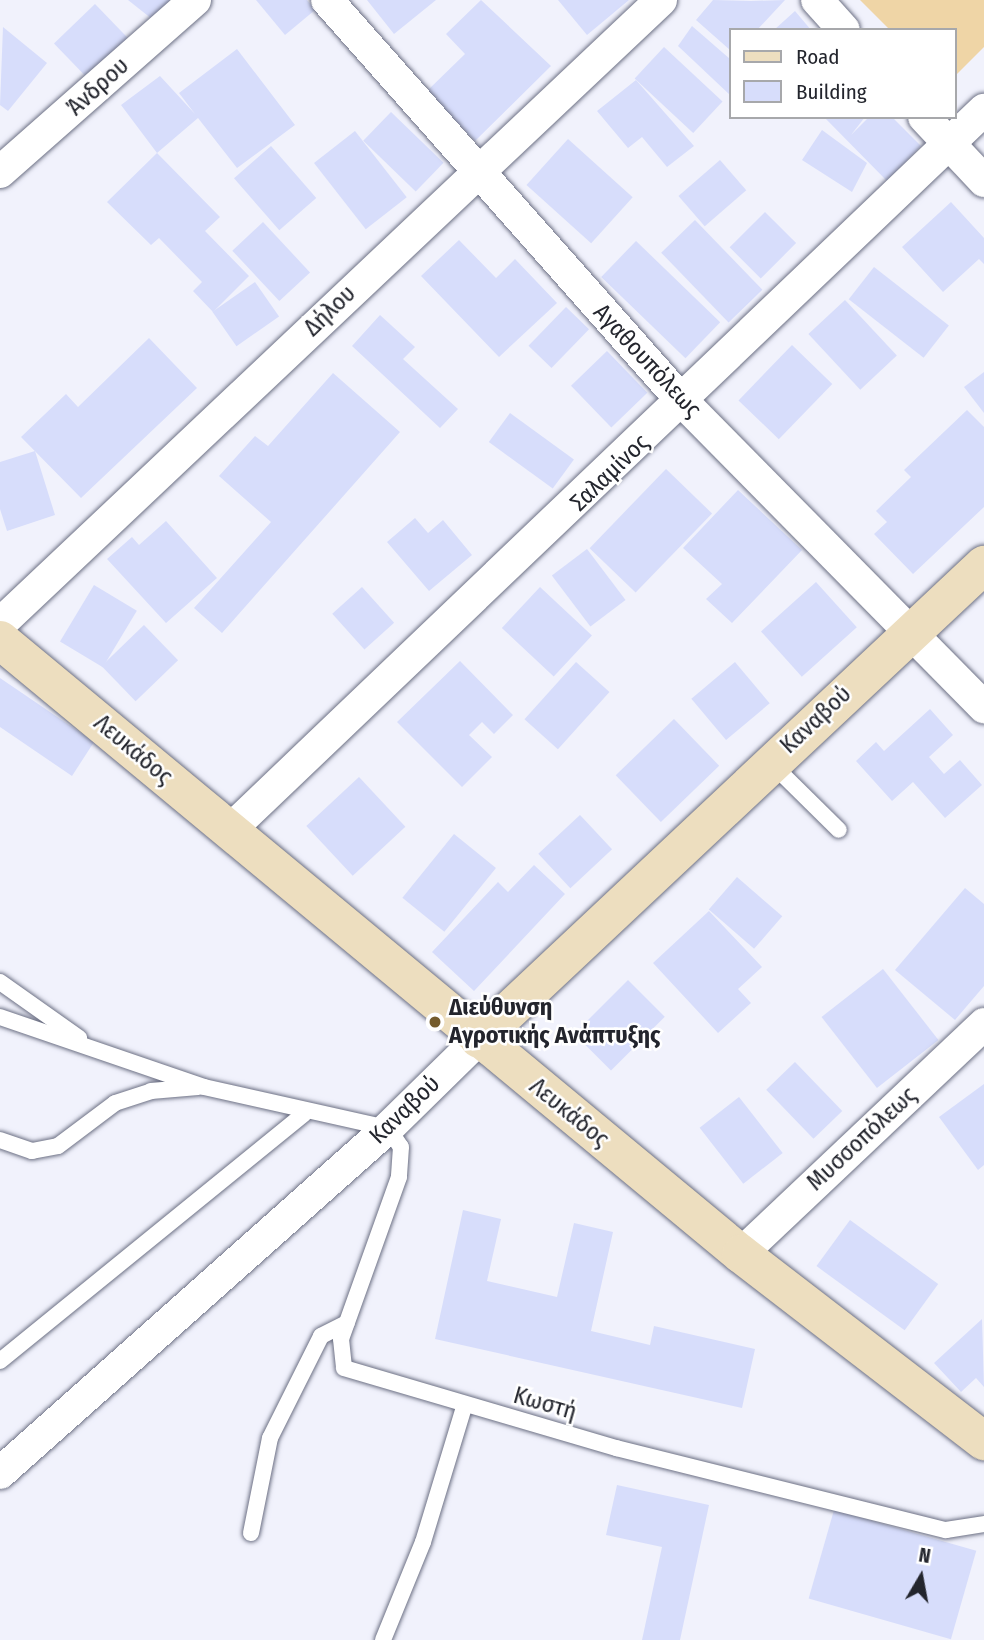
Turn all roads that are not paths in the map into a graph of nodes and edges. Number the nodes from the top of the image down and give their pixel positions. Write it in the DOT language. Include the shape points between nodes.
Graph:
graph roads {
  1 [pos="195,0"];
  2 [pos="327,0"];
  3 [pos="661,0"];
  4 [pos="817,0"];
  5 [pos="842,28"];
  6 [pos="984,110"];
  7 [pos="926,119"];
  8 [pos="949,144"];
  9 [pos="0,172"];
  10 [pos="475,173"];
  11 [pos="984,181"];
  12 [pos="683,402"];
  13 [pos="984,565"];
  14 [pos="0,624"];
  15 [pos="911,632"];
  16 [pos="0,640"];
  17 [pos="984,707"];
  18 [pos="771,763"];
  19 [pos="230,830"];
  20 [pos="839,830"];
  21 [pos="0,982"];
  22 [pos="0,1017"];
  23 [pos="984,1024"];
  24 [pos="479,1039"];
  25 [pos="93,1047"];
  26 [pos="204,1087"];
  27 [pos="304,1114"];
  28 [pos="388,1128"];
  29 [pos="0,1140"];
  30 [pos="741,1254"];
  31 [pos="347,1323"];
  32 [pos="0,1361"];
  33 [pos="465,1404"];
  34 [pos="984,1441"];
  35 [pos="0,1473"];
  36 [pos="984,1524"];
  37 [pos="251,1533"];
  38 [pos="383,1640"];
  1 -- 9 [label="street, Άνδρου"];
  2 -- 10 [label="street, Αγαθουπόλεως"];
  3 -- 10 [label="street, Δήλου"];
  4 -- 5 [label="street"];
  6 -- 8 [label="street, Σαλαμίνος"];
  7 -- 8 [label="street"];
  8 -- 11 [label="street"];
  8 -- 12 [label="street, Σαλαμίνος"];
  10 -- 12 [label="street, Αγαθουπόλεως"];
  10 -- 14 [label="street, Δήλου"];
  12 -- 15 [label="street, Αγαθουπόλεως"];
  12 -- 19 [label="street, Σαλαμίνος"];
  13 -- 15 [label="street, Καναβού"];
  15 -- 17 [label="street, Αγαθουπόλεως"];
  15 -- 18 [label="street, Καναβού"];
  16 -- 19 [label="street, Λευκάδος"];
  18 -- 20 [label="lane"];
  18 -- 24 [label="street, Καναβού"];
  19 -- 24 [label="street, Λευκάδος"];
  21 -- 25 [label="lane"];
  22 -- 25 [label="lane"];
  23 -- 30 [label="street, Μυσσοπόλεως"];
  24 -- 28 [label="street, Καναβού"];
  24 -- 30 [label="street, Λευκάδος"];
  25 -- 26 [label="lane"];
  26 -- 27 [label="lane"];
  26 -- 29 [label="lane" via="151,1091 115,1103 58,1146 32,1151"];
  27 -- 28 [label="lane"];
  27 -- 32 [label="lane"];
  28 -- 31 [label="lane, Κωστή" via="401,1147 400,1177"];
  28 -- 35 [label="street, Καναβού"];
  30 -- 34 [label="street, Λευκάδος"];
  31 -- 33 [label="lane, Κωστή" via="338,1349 344,1368"];
  31 -- 37 [label="lane" via="321,1336 270,1438"];
  33 -- 36 [label="lane, Κωστή" via="946,1530"];
  33 -- 38 [label="lane" via="423,1542"];
}
